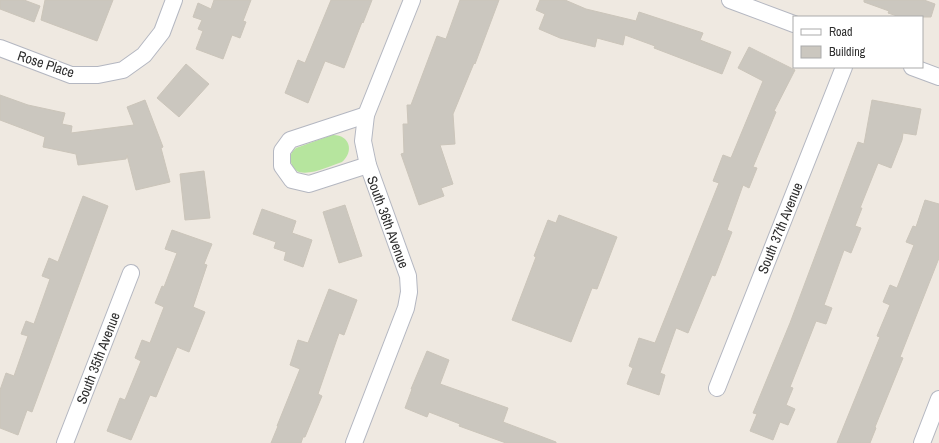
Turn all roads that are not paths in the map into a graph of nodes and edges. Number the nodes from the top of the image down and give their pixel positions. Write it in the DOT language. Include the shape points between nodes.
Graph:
graph roads {
  1 [pos="174,0"];
  2 [pos="412,0"];
  3 [pos="730,0"];
  4 [pos="793,24"];
  5 [pos="0,48"];
  6 [pos="844,68"];
  7 [pos="915,68"];
  8 [pos="939,77"];
  9 [pos="366,115"];
  10 [pos="368,165"];
  11 [pos="131,273"];
  12 [pos="717,388"];
  13 [pos="939,399"];
  14 [pos="359,441"];
  15 [pos="65,443"];
  16 [pos="922,443"];
  1 -- 5 [label="street, Rose Place" via="162,32 144,55 123,70 98,75 71,75"];
  2 -- 9 [label="street, South 36th Avenue"];
  3 -- 4 [label="street"];
  6 -- 12 [label="street, South 37th Avenue"];
  7 -- 8 [label="street"];
  9 -- 10 [label="street, South 36th Avenue" via="363,141"];
  9 -- 10 [label="street" via="290,140 282,151 282,166 292,180 309,184"];
  10 -- 14 [label="street, South 36th Avenue" via="408,276 409,292 406,308"];
  11 -- 15 [label="street, South 35th Avenue"];
  13 -- 16 [label="street"];
}
